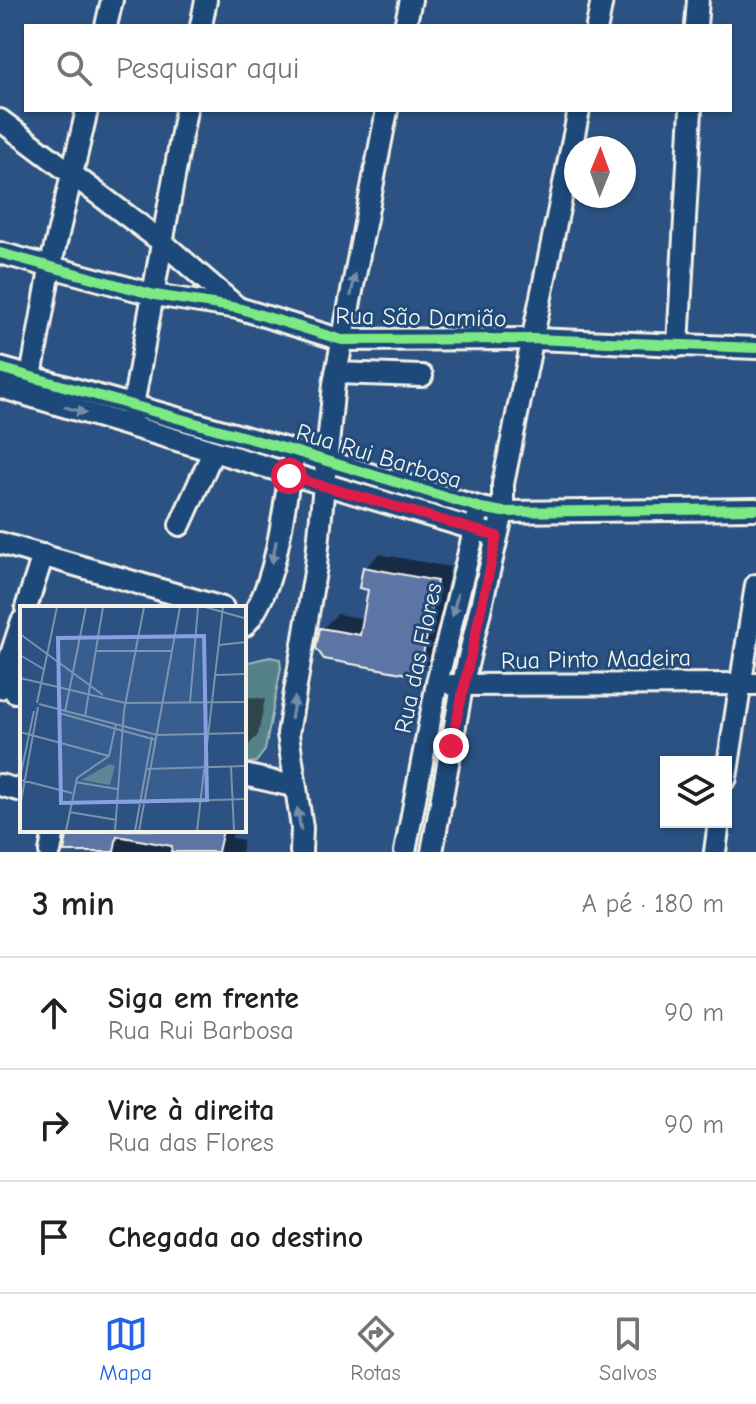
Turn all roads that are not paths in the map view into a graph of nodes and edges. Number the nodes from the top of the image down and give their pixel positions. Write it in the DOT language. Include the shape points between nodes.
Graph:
graph roads {
  1 [pos="112,0"];
  2 [pos="206,0"];
  3 [pos="411,0"];
  4 [pos="602,0"];
  5 [pos="698,0"];
  6 [pos="106,24"];
  7 [pos="201,24"];
  8 [pos="405,24"];
  9 [pos="597,24"];
  10 [pos="696,24"];
  11 [pos="87,112"];
  12 [pos="186,112"];
  13 [pos="387,112"];
  14 [pos="579,112"];
  15 [pos="691,112"];
  16 [pos="0,120"];
  17 [pos="72,175"];
  18 [pos="162,242"];
  19 [pos="0,253"];
  20 [pos="51,264"];
  21 [pos="155,295"];
  22 [pos="238,308"];
  23 [pos="534,339"];
  24 [pos="342,340"];
  25 [pos="678,346"];
  26 [pos="756,348"];
  27 [pos="0,368"];
  28 [pos="336,373"];
  29 [pos="422,376"];
  30 [pos="29,386"];
  31 [pos="0,387"];
  32 [pos="134,405"];
  33 [pos="129,427"];
  34 [pos="230,434"];
  35 [pos="294,451"];
  36 [pos="220,454"];
  37 [pos="327,461"];
  38 [pos="289,476"];
  39 [pos="503,484"];
  40 [pos="325,486"];
  41 [pos="423,490"];
  42 [pos="481,508"];
  43 [pos="756,509"];
  44 [pos="503,512"];
  45 [pos="418,513"];
  46 [pos="180,525"];
  47 [pos="474,529"];
  48 [pos="497,536"];
  49 [pos="0,543"];
  50 [pos="48,557"];
  51 [pos="756,585"];
  52 [pos="27,606"];
  53 [pos="40,606"];
  54 [pos="216,606"];
  55 [pos="247,619"];
  56 [pos="20,631"];
  57 [pos="20,672"];
  58 [pos="437,683"];
  59 [pos="748,684"];
  60 [pos="462,687"];
  61 [pos="8,690"];
  62 [pos="731,756"];
  63 [pos="420,772"];
  64 [pos="246,775"];
  65 [pos="446,776"];
  66 [pos="0,785"];
  67 [pos="293,786"];
  68 [pos="20,790"];
  69 [pos="718,828"];
  70 [pos="54,832"];
  71 [pos="50,852"];
  72 [pos="301,852"];
  73 [pos="405,852"];
  74 [pos="432,852"];
  75 [pos="715,852"];
  1 -- 6 [label="street"];
  2 -- 7 [label="street"];
  3 -- 8 [label="street"];
  4 -- 9 [label="street"];
  5 -- 10 [label="street"];
  11 -- 17 [label="street"];
  12 -- 18 [label="street"];
  24 -- 13 [label="street, one-way"];
  14 -- 23 [label="street, Rua das Flores"];
  15 -- 25 [label="street"];
  16 -- 17 [label="street"];
  17 -- 18 [label="street"];
  17 -- 20 [label="street"];
  18 -- 21 [label="street"];
  18 -- 22 [label="street"];
  19 -- 20 [label="street, Rua São Damião"];
  20 -- 21 [label="street, Rua São Damião"];
  20 -- 30 [label="street"];
  21 -- 22 [label="street, Rua São Damião"];
  21 -- 32 [label="street"];
  22 -- 24 [label="street, Rua São Damião"];
  23 -- 24 [label="street, Rua São Damião"];
  23 -- 25 [label="street, Rua São Damião"];
  23 -- 39 [label="street, Rua das Flores"];
  24 -- 28 [label="street"];
  25 -- 26 [label="street, Rua São Damião"];
  27 -- 30 [label="street, Rua Rui Barbosa"];
  28 -- 29 [label="street"];
  28 -- 37 [label="street"];
  30 -- 31 [label="street, Rua Rui Barbosa"];
  30 -- 32 [label="street, Rua Rui Barbosa"];
  30 -- 33 [label="street, Rua Rui Barbosa, one-way"];
  32 -- 33 [label="street"];
  32 -- 34 [label="street, Rua Rui Barbosa"];
  33 -- 36 [label="street, Rua Rui Barbosa"];
  34 -- 35 [label="street, Rua Rui Barbosa"];
  34 -- 36 [label="street"];
  35 -- 37 [label="street, Rua Rui Barbosa"];
  35 -- 38 [label="street"];
  36 -- 38 [label="street, Rua Rui Barbosa"];
  36 -- 46 [label="street"];
  37 -- 40 [label="street"];
  37 -- 41 [label="street, Rua Rui Barbosa"];
  38 -- 40 [label="street, Rua Rui Barbosa"];
  38 -- 55 [label="street, one-way" via="268,583"];
  39 -- 42 [label="street, Rua das Flores"];
  39 -- 44 [label="street, Rua das Flores"];
  40 -- 45 [label="street, Rua Rui Barbosa"];
  67 -- 40 [label="street, one-way" via="288,734"];
  41 -- 42 [label="street, Rua Rui Barbosa"];
  41 -- 45 [label="street"];
  42 -- 44 [label="street, Rua Rui Barbosa"];
  42 -- 47 [label="street, Rua das Flores"];
  43 -- 44 [label="street, Rua Rui Barbosa"];
  44 -- 48 [label="street, Rua das Flores"];
  45 -- 47 [label="street, Rua Rui Barbosa"];
  47 -- 48 [label="street, Rua Rui Barbosa"];
  47 -- 58 [label="street, Rua das Flores, one-way"];
  48 -- 60 [label="street, Rua das Flores"];
  49 -- 50 [label="street"];
  50 -- 52 [label="street"];
  50 -- 53 [label="street"];
  50 -- 54 [label="street"];
  51 -- 59 [label="street"];
  56 -- 61 [label="street"];
  57 -- 61 [label="street"];
  58 -- 60 [label="street, Rua Pinto Madeira"];
  58 -- 63 [label="street, Rua das Flores"];
  59 -- 60 [label="street, Rua Pinto Madeira"];
  59 -- 62 [label="street"];
  60 -- 65 [label="street, Rua das Flores"];
  63 -- 65 [label="street"];
  63 -- 73 [label="street, Rua das Flores"];
  64 -- 67 [label="street"];
  65 -- 74 [label="street, Rua das Flores"];
  66 -- 68 [label="street"];
  72 -- 67 [label="street, one-way"];
  69 -- 75 [label="street"];
  70 -- 71 [label="street"];
}
